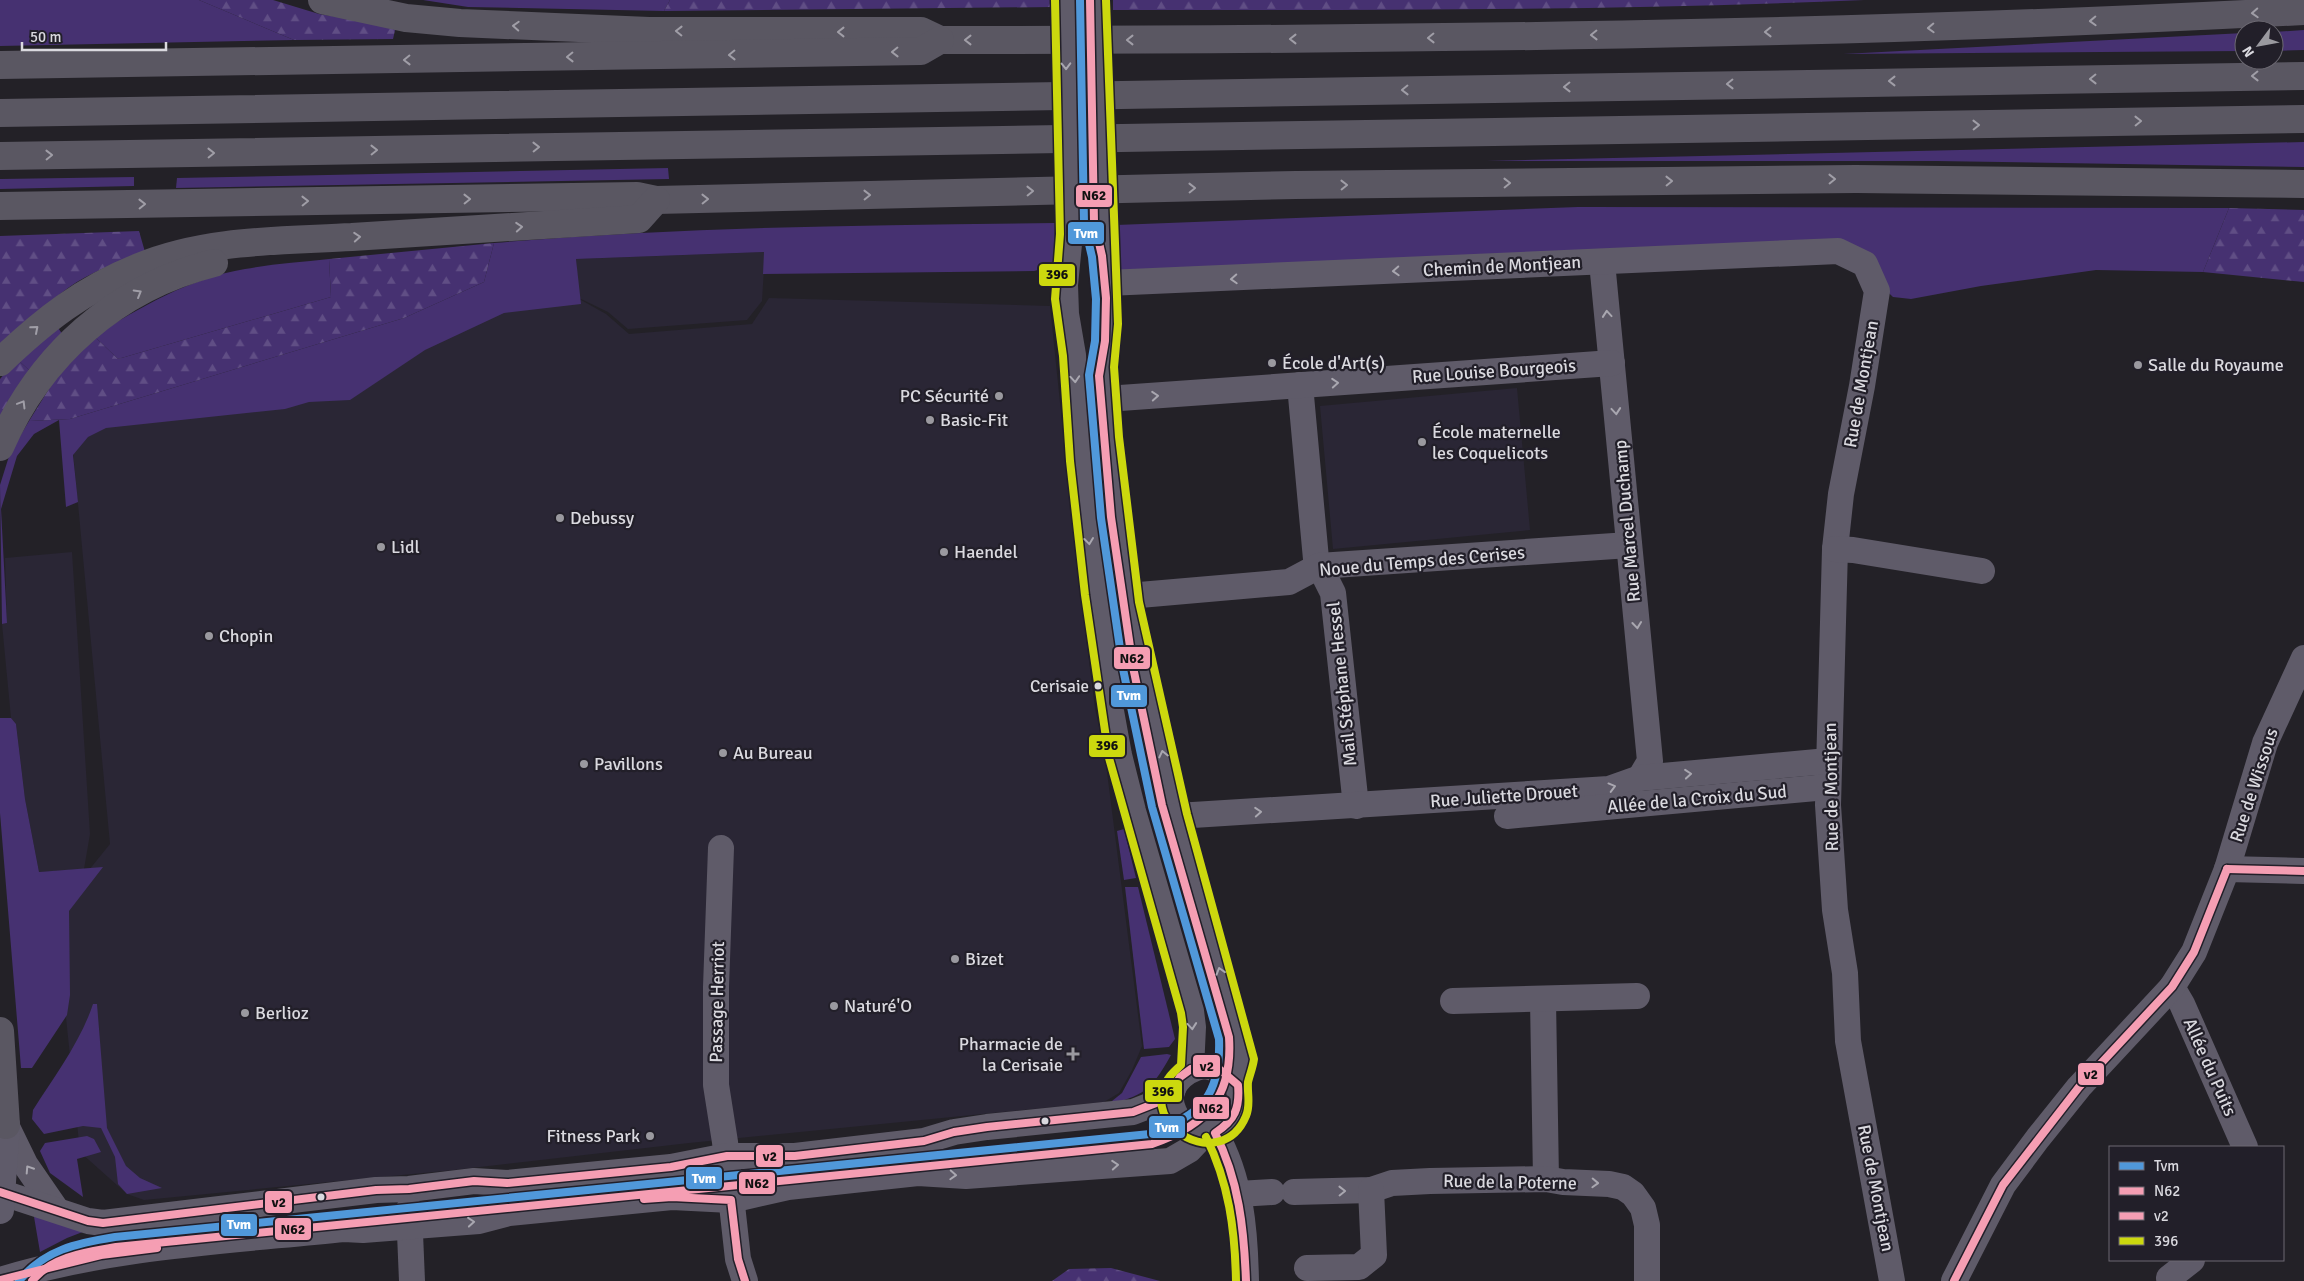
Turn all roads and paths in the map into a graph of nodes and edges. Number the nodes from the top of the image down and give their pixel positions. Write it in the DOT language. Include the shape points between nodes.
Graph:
graph roads {
  1 [pos="322,0"];
  2 [pos="1065,0"];
  3 [pos="1096,0"];
  4 [pos="2304,11"];
  5 [pos="940,40"];
  6 [pos="0,65"];
  7 [pos="2304,76"];
  8 [pos="0,113"];
  9 [pos="2304,118"];
  10 [pos="0,156"];
  11 [pos="2304,184"];
  12 [pos="656,200"];
  13 [pos="0,206"];
  14 [pos="291,241"];
  15 [pos="1602,262"];
  16 [pos="1107,284"];
  17 [pos="1877,291"];
  18 [pos="0,362"];
  19 [pos="1612,363"];
  20 [pos="1300,385"];
  21 [pos="1106,399"];
  22 [pos="0,447"];
  23 [pos="1629,545"];
  24 [pos="1835,549"];
  25 [pos="1319,566"];
  26 [pos="1982,571"];
  27 [pos="1128,596"];
  28 [pos="2304,658"];
  29 [pos="2295,697"];
  30 [pos="1828,761"];
  31 [pos="1640,778"];
  32 [pos="1827,787"];
  33 [pos="1356,806"];
  34 [pos="1176,809"];
  35 [pos="1133,811"];
  36 [pos="1506,816"];
  37 [pos="721,848"];
  38 [pos="2227,869"];
  39 [pos="2304,871"];
  40 [pos="2172,988"];
  41 [pos="1637,996"];
  42 [pos="1544,1000"];
  43 [pos="1453,1001"];
  44 [pos="0,1031"];
  45 [pos="1191,1068"];
  46 [pos="1238,1085"];
  47 [pos="1173,1089"];
  48 [pos="6,1125"];
  49 [pos="1210,1134"];
  50 [pos="2245,1146"];
  51 [pos="727,1156"];
  52 [pos="1546,1179"];
  53 [pos="409,1189"];
  54 [pos="1371,1190"];
  55 [pos="1238,1194"];
  56 [pos="1,1198"];
  57 [pos="731,1200"];
  58 [pos="56,1209"];
  59 [pos="409,1226"];
  60 [pos="2191,1261"];
  61 [pos="1307,1268"];
  62 [pos="2169,1278"];
  63 [pos="0,1280"];
  64 [pos="412,1281"];
  65 [pos="745,1281"];
  66 [pos="1246,1281"];
  67 [pos="1646,1281"];
  68 [pos="1892,1281"];
  69 [pos="1954,1281"];
  5 -- 1 [label="highway, one-way" via="921,31 649,31 460,23 406,18"];
  2 -- 35 [label="street, one-way, bridge" via="1070,234 1065,300 1073,355 1086,524 1119,756"];
  3 -- 16 [label="street, bridge"];
  4 -- 5 [label="highway, one-way" via="1868,30 1342,39"];
  5 -- 6 [label="highway, one-way" via="921,51"];
  7 -- 8 [label="highway, one-way"];
  10 -- 9 [label="highway, one-way"];
  12 -- 11 [label="highway, one-way" via="1296,185 1827,180"];
  13 -- 12 [label="highway, one-way" via="637,196"];
  14 -- 12 [label="highway, one-way" via="640,219"];
  18 -- 14 [label="highway, one-way" via="68,304 140,266 208,248"];
  22 -- 14 [label="highway, one-way" via="29,392 55,358 84,329 117,306 179,274 212,263 274,252"];
  15 -- 16 [label="street, Chemin de Montjean, one-way"];
  15 -- 17 [label="street, Chemin de Montjean" via="1838,251 1865,264"];
  19 -- 15 [label="street, Rue Marcel Duchamp, one-way"];
  16 -- 21 [label="street"];
  17 -- 24 [label="street, Rue de Montjean" via="1841,494"];
  20 -- 19 [label="street, Rue Louise Bourgeois, one-way"];
  19 -- 23 [label="street, Rue Marcel Duchamp, one-way"];
  21 -- 20 [label="street, Rue Louise Bourgeois, one-way"];
  20 -- 25 [label="street, Mail Stéphane Hessel"];
  21 -- 27 [label="street"];
  23 -- 25 [label="street, Noue du Temps des Cerises"];
  23 -- 31 [label="street, Rue Marcel Duchamp, one-way" via="1650,761"];
  24 -- 26 [label="street"];
  24 -- 30 [label="street, Rue de Montjean"];
  25 -- 27 [label="street, Noue du Temps des Cerises" via="1289,582"];
  25 -- 33 [label="street, Mail Stéphane Hessel" via="1333,594"];
  34 -- 27 [label="street, one-way"];
  28 -- 29 [label="street, Rue de Wissous"];
  29 -- 38 [label="street, Rue de Wissous" via="2265,743"];
  31 -- 30 [label="street, Rue Juliette Drouet, one-way"];
  30 -- 32 [label="street, Rue de Montjean"];
  33 -- 31 [label="street, Rue Juliette Drouet, one-way" via="1608,789"];
  32 -- 36 [label="street, Allée de la Croix du Sud"];
  32 -- 68 [label="street, Rue de Montjean" via="1835,910 1845,973 1848,1041"];
  34 -- 33 [label="street, Rue Juliette Drouet, one-way" via="1209,815"];
  34 -- 35 [label="street, Rue Juliette Drouet"];
  46 -- 34 [label="street, one-way" via="1244,1060"];
  35 -- 45 [label="street, one-way" via="1191,1010"];
  37 -- 51 [label="street, Passage Herriot" via="716,1085"];
  38 -- 39 [label="street"];
  38 -- 40 [label="street, Rue de Wissous" via="2194,952"];
  40 -- 50 [label="street, Allée du Puits"];
  40 -- 69 [label="street, Rue de Wissous" via="2079,1087 2003,1185"];
  41 -- 42 [label="street"];
  42 -- 43 [label="street"];
  42 -- 52 [label="street"];
  44 -- 48 [label="highway"];
  45 -- 46 [label="street" via="1218,1068"];
  45 -- 47 [label="street"];
  46 -- 49 [label="street" via="1237,1112 1229,1125"];
  47 -- 49 [label="street" via="1171,1106 1178,1121 1190,1131"];
  47 -- 51 [label="street" via="1156,1103 1133,1112 986,1127 924,1141 795,1156"];
  48 -- 56 [label="main road"];
  58 -- 48 [label="street, one-way" via="25,1164"];
  49 -- 55 [label="street" via="1225,1150"];
  57 -- 49 [label="street, one-way" via="788,1187 918,1173 966,1176 1170,1161"];
  51 -- 53 [label="street" via="671,1167 506,1183 474,1181"];
  51 -- 57 [label="street, Passage Herriot"];
  52 -- 54 [label="street, Rue de la Poterne" via="1392,1183"];
  52 -- 67 [label="street, Rue de la Poterne, one-way" via="1609,1184 1623,1187 1633,1194 1643,1208 1647,1224"];
  53 -- 58 [label="street" via="376,1190 103,1223"];
  53 -- 59 [label="street"];
  55 -- 54 [label="street, Rue de la Poterne, one-way"];
  54 -- 61 [label="street" via="1374,1255 1359,1267"];
  55 -- 66 [label="street" via="1244,1228"];
  56 -- 58 [label="street"];
  59 -- 57 [label="street, one-way" via="478,1221 509,1213 672,1197"];
  57 -- 65 [label="street, Passage Herriot" via="738,1259"];
  59 -- 63 [label="street" via="141,1249 101,1255"];
  59 -- 64 [label="street"];
  60 -- 62 [label="street"];
}
